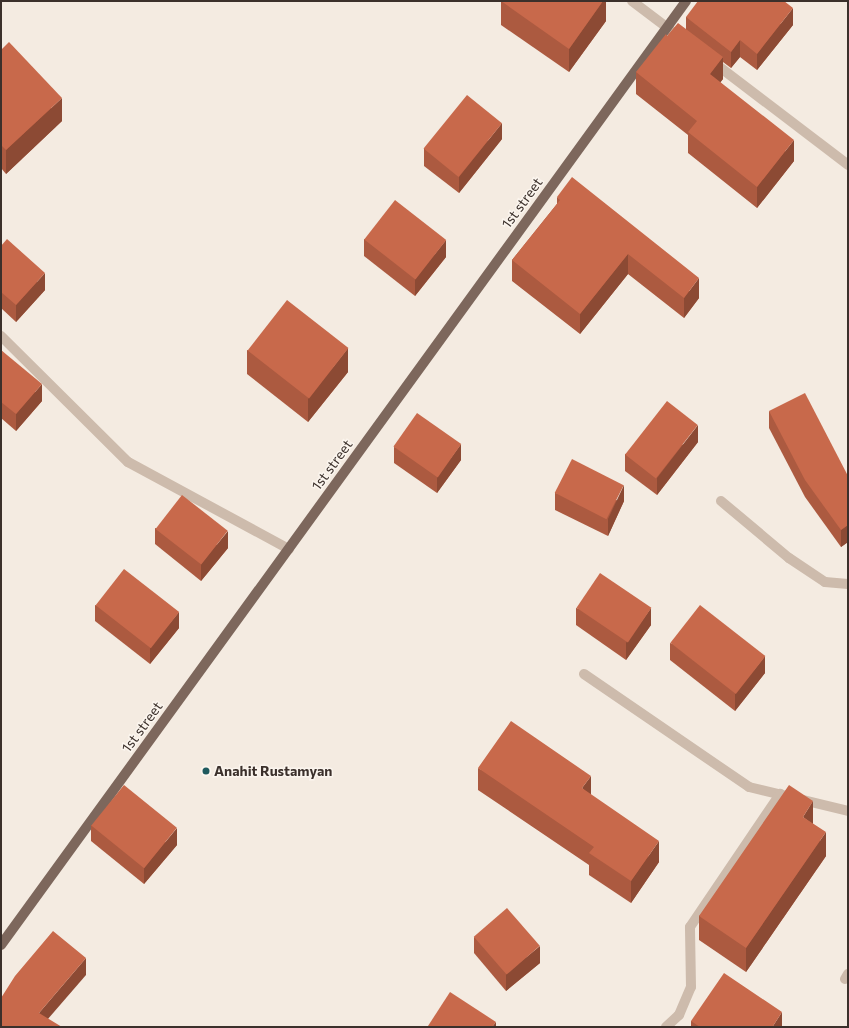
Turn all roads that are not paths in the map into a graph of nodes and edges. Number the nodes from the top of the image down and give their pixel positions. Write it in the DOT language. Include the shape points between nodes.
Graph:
graph roads {
  1 [pos="632,1"];
  2 [pos="686,1"];
  3 [pos="667,27"];
  4 [pos="679,36"];
  5 [pos="704,55"];
  6 [pos="848,165"];
  7 [pos="1,336"];
  8 [pos="721,501"];
  9 [pos="289,549"];
  10 [pos="848,584"];
  11 [pos="584,674"];
  12 [pos="780,794"];
  13 [pos="848,811"];
  14 [pos="1,945"];
  15 [pos="666,1027"];
  1 -- 3 [label="street"];
  2 -- 3 [label="main road, 1st street"];
  3 -- 4 [label="street"];
  3 -- 9 [label="main road, 1st street"];
  5 -- 6 [label="street"];
  7 -- 9 [label="street" via="128,462"];
  8 -- 10 [label="street" via="789,558 825,582"];
  9 -- 14 [label="main road, 1st street"];
  11 -- 12 [label="street" via="749,787"];
  12 -- 13 [label="street"];
  12 -- 15 [label="street" via="690,927 691,987 679,1015"];
}
